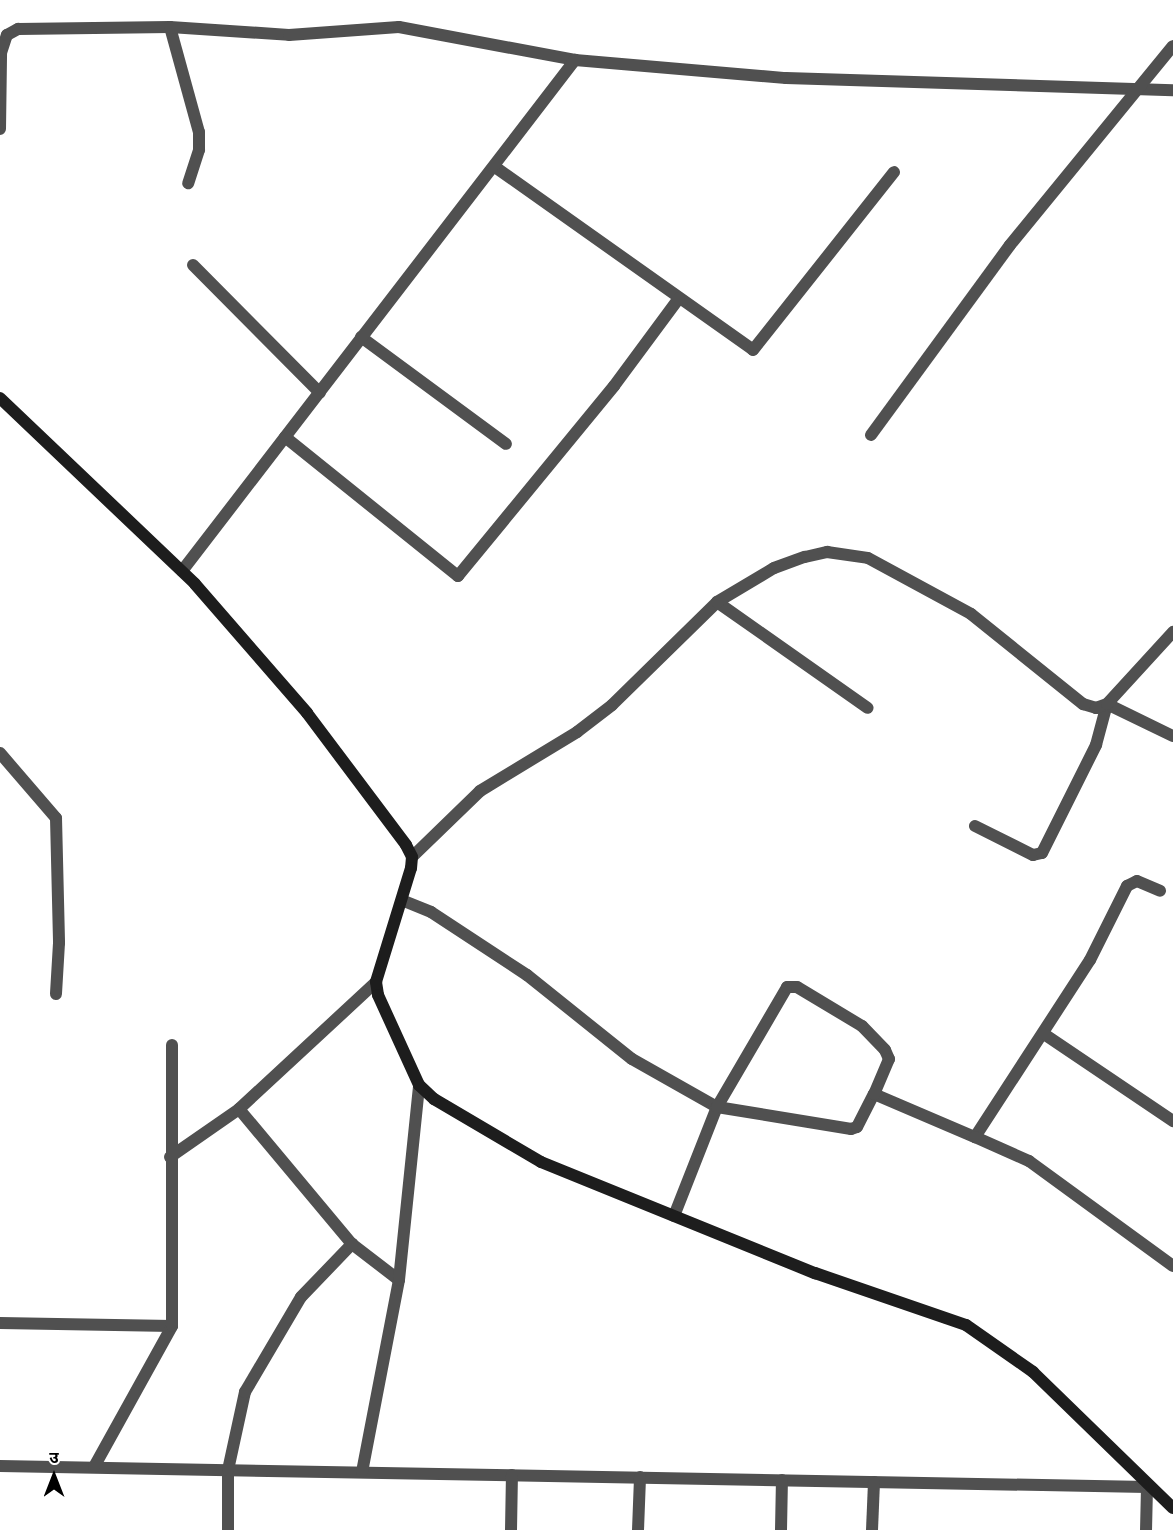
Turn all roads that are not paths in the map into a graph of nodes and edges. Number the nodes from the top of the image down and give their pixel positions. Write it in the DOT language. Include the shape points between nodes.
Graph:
graph roads {
  1 [pos="170,27"];
  2 [pos="1173,46"];
  3 [pos="575,60"];
  4 [pos="1140,89"];
  5 [pos="1173,90"];
  6 [pos="0,129"];
  7 [pos="495,167"];
  8 [pos="894,172"];
  9 [pos="188,183"];
  10 [pos="193,265"];
  11 [pos="679,298"];
  12 [pos="361,337"];
  13 [pos="320,393"];
  14 [pos="0,398"];
  15 [pos="871,435"];
  16 [pos="285,437"];
  17 [pos="506,444"];
  18 [pos="182,571"];
  19 [pos="717,602"];
  20 [pos="1173,632"];
  21 [pos="1107,704"];
  22 [pos="868,708"];
  23 [pos="1173,736"];
  24 [pos="0,753"];
  25 [pos="975,826"];
  26 [pos="412,857"];
  27 [pos="1160,891"];
  28 [pos="404,901"];
  29 [pos="376,982"];
  30 [pos="56,994"];
  31 [pos="1044,1034"];
  32 [pos="172,1045"];
  33 [pos="419,1085"];
  34 [pos="874,1094"];
  35 [pos="717,1107"];
  36 [pos="238,1109"];
  37 [pos="1173,1121"];
  38 [pos="975,1137"];
  39 [pos="170,1157"];
  40 [pos="674,1215"];
  41 [pos="352,1244"];
  42 [pos="1173,1266"];
  43 [pos="399,1280"];
  44 [pos="0,1323"];
  45 [pos="172,1326"];
  46 [pos="0,1466"];
  47 [pos="94,1467"];
  48 [pos="228,1470"];
  49 [pos="362,1472"];
  50 [pos="512,1475"];
  51 [pos="640,1477"];
  52 [pos="782,1480"];
  53 [pos="874,1482"];
  54 [pos="1147,1487"];
  55 [pos="1173,1508"];
  56 [pos="228,1530"];
  57 [pos="511,1530"];
  58 [pos="638,1530"];
  59 [pos="781,1530"];
  60 [pos="872,1530"];
  61 [pos="1146,1530"];
  1 -- 3 [label="street" via="289,35 399,27"];
  1 -- 6 [label="street" via="18,29 7,35 1,53"];
  1 -- 9 [label="street" via="199,132 199,150"];
  2 -- 4 [label="street"];
  3 -- 4 [label="street" via="786,78"];
  3 -- 7 [label="street"];
  4 -- 5 [label="street"];
  4 -- 15 [label="street" via="1010,245"];
  7 -- 11 [label="street"];
  7 -- 12 [label="street"];
  8 -- 11 [label="street" via="759,347 747,350"];
  10 -- 13 [label="street"];
  11 -- 16 [label="street" via="614,386 458,576"];
  12 -- 13 [label="street"];
  12 -- 17 [label="street"];
  13 -- 16 [label="street"];
  14 -- 18 [label="street"];
  16 -- 18 [label="street"];
  18 -- 26 [label="street" via="307,713"];
  19 -- 21 [label="street" via="774,568 805,557 827,552 868,558 971,614 1083,704 1096,708"];
  19 -- 22 [label="street"];
  19 -- 26 [label="street" via="612,705 577,732 480,791"];
  20 -- 21 [label="street"];
  21 -- 23 [label="street"];
  21 -- 25 [label="street" via="1096,745 1042,853 1034,855"];
  24 -- 30 [label="street" via="56,818"];
  26 -- 28 [label="street"];
  27 -- 31 [label="street" via="1137,881 1127,886 1090,960"];
  28 -- 29 [label="street"];
  28 -- 35 [label="street" via="431,912 527,975 632,1059"];
  29 -- 33 [label="street"];
  29 -- 36 [label="street"];
  31 -- 37 [label="street"];
  31 -- 38 [label="street"];
  32 -- 39 [label="street"];
  33 -- 40 [label="street" via="434,1099 542,1162"];
  33 -- 43 [label="street"];
  34 -- 35 [label="street" via="857,1127 845,1130"];
  34 -- 35 [label="street" via="889,1059 885,1050 862,1026 792,986 784,990"];
  34 -- 38 [label="street"];
  35 -- 40 [label="street"];
  36 -- 39 [label="street"];
  36 -- 41 [label="street"];
  38 -- 42 [label="street" via="1029,1161"];
  39 -- 45 [label="street"];
  40 -- 54 [label="street" via="815,1273 966,1324 1033,1372"];
  41 -- 43 [label="street"];
  41 -- 48 [label="street" via="301,1297 245,1392"];
  43 -- 49 [label="street"];
  44 -- 45 [label="street"];
  45 -- 47 [label="street"];
  46 -- 47 [label="street"];
  47 -- 48 [label="street"];
  48 -- 49 [label="street"];
  48 -- 56 [label="street"];
  49 -- 50 [label="street"];
  50 -- 51 [label="street"];
  50 -- 57 [label="street"];
  51 -- 52 [label="street"];
  51 -- 58 [label="street"];
  52 -- 53 [label="street"];
  52 -- 59 [label="street"];
  53 -- 54 [label="street"];
  53 -- 60 [label="street"];
  54 -- 55 [label="street"];
  54 -- 61 [label="street"];
}
